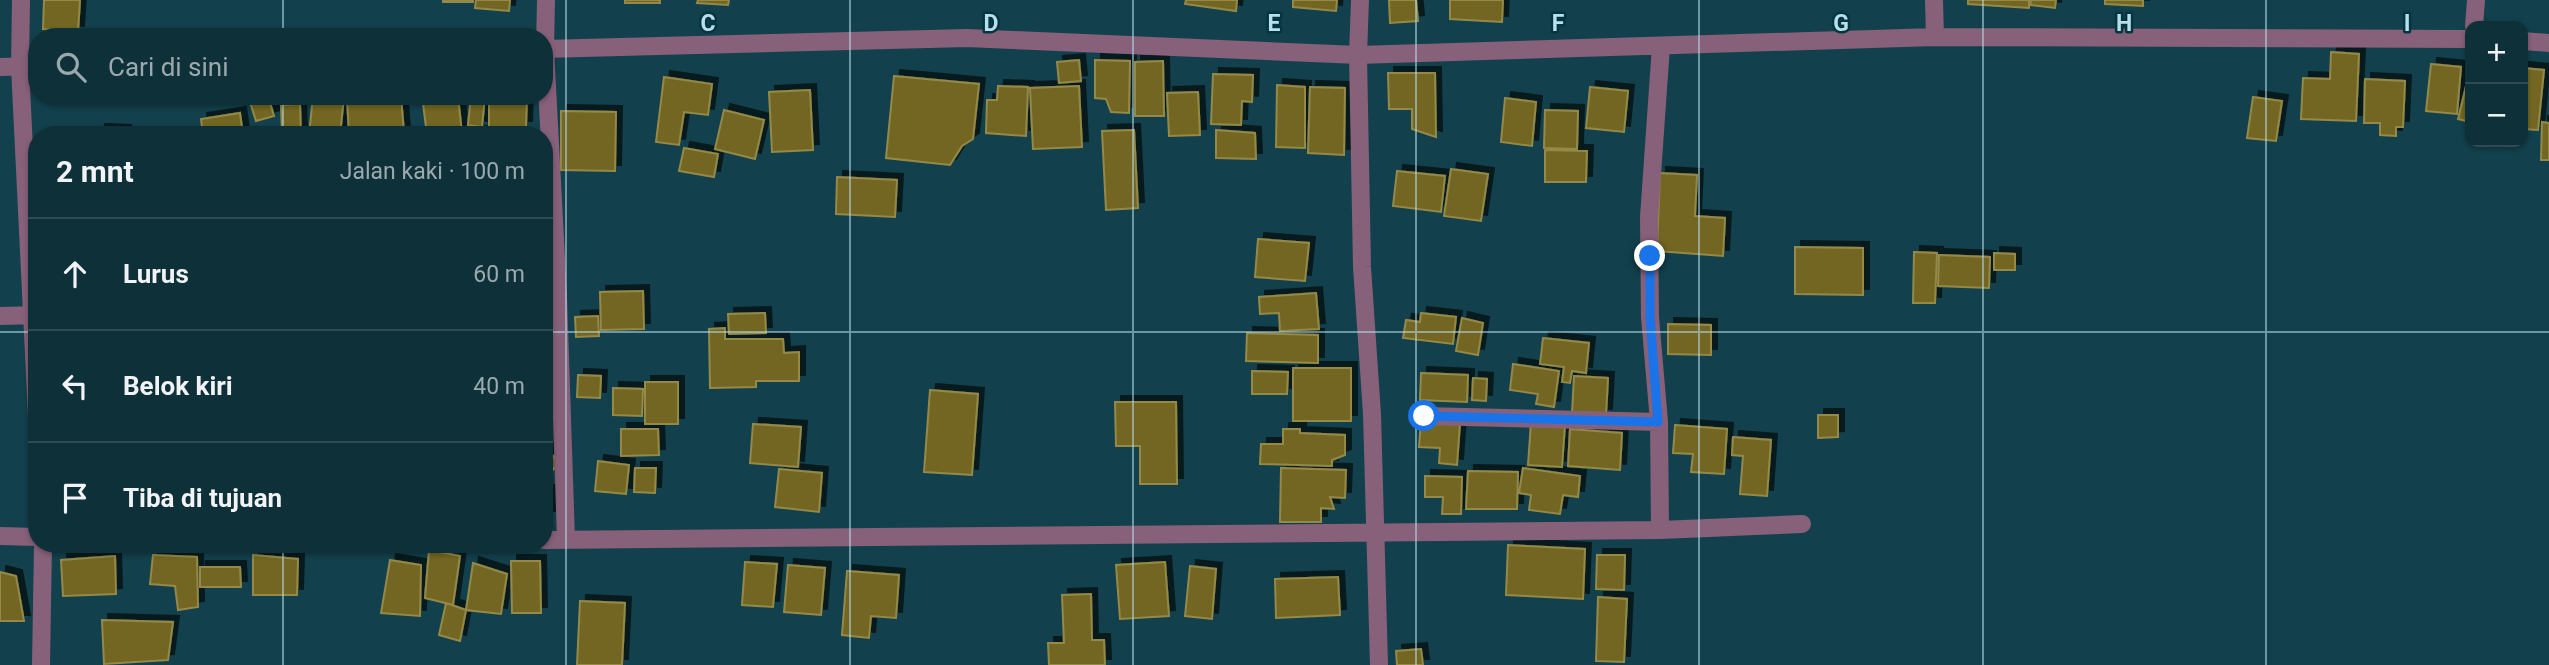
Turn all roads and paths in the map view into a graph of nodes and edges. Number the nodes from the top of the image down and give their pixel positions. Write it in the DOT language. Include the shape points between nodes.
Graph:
graph roads {
  1 [pos="21,0"];
  2 [pos="546,0"];
  3 [pos="1360,0"];
  4 [pos="1934,0"];
  5 [pos="2476,0"];
  6 [pos="2474,21"];
  7 [pos="545,28"];
  8 [pos="1935,37"];
  9 [pos="2465,39"];
  10 [pos="2528,41"];
  11 [pos="2549,43"];
  12 [pos="1661,46"];
  13 [pos="553,49"];
  14 [pos="1358,55"];
  15 [pos="28,66"];
  16 [pos="0,67"];
  17 [pos="29,105"];
  18 [pos="547,105"];
  19 [pos="29,126"];
  20 [pos="548,126"];
  21 [pos="553,208"];
  22 [pos="28,315"];
  23 [pos="0,316"];
  24 [pos="1424,416"];
  25 [pos="1658,422"];
  26 [pos="1802,524"];
  27 [pos="1660,530"];
  28 [pos="1376,531"];
  29 [pos="0,536"];
  30 [pos="28,537"];
  31 [pos="553,540"];
  32 [pos="566,540"];
  33 [pos="43,553"];
  34 [pos="41,665"];
  35 [pos="1379,665"];
  1 -- 15 [label="street"];
  2 -- 7 [label="street"];
  3 -- 14 [label="street"];
  4 -- 8 [label="street"];
  5 -- 6 [label="street"];
  8 -- 9 [label="street"];
  8 -- 12 [label="street"];
  10 -- 11 [label="street"];
  12 -- 14 [label="street"];
  12 -- 25 [label="street" via="1649,217"];
  13 -- 14 [label="street" via="967,38"];
  14 -- 28 [label="street" via="1362,267"];
  15 -- 16 [label="street"];
  17 -- 19 [label="street"];
  18 -- 20 [label="street"];
  21 -- 32 [label="street"];
  22 -- 23 [label="street"];
  24 -- 25 [label="street"];
  25 -- 27 [label="street"];
  26 -- 27 [label="street"];
  27 -- 28 [label="street"];
  28 -- 32 [label="street"];
  28 -- 35 [label="street"];
  29 -- 30 [label="street"];
  31 -- 32 [label="street"];
  33 -- 34 [label="street"];
}
